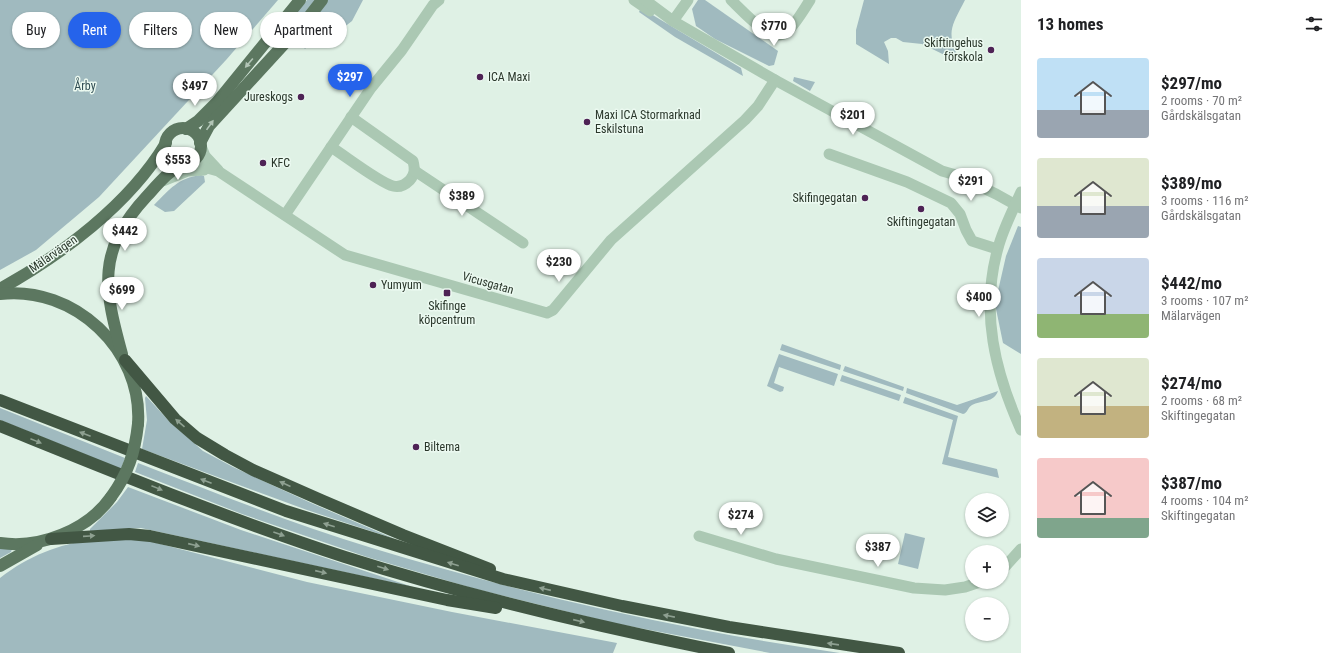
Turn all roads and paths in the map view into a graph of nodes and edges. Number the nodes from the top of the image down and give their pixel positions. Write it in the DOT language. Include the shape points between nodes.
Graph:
graph roads {
  1 [pos="300,0"];
  2 [pos="322,0"];
  3 [pos="439,0"];
  4 [pos="634,0"];
  5 [pos="645,0"];
  6 [pos="688,0"];
  7 [pos="732,0"];
  8 [pos="810,0"];
  9 [pos="673,21"];
  10 [pos="775,80"];
  11 [pos="351,117"];
  12 [pos="186,129"];
  13 [pos="166,143"];
  14 [pos="200,145"];
  15 [pos="331,147"];
  16 [pos="829,154"];
  17 [pos="186,164"];
  18 [pos="218,171"];
  19 [pos="415,171"];
  20 [pos="160,182"];
  21 [pos="1021,192"];
  22 [pos="1018,206"];
  23 [pos="286,215"];
  24 [pos="523,243"];
  25 [pos="998,249"];
  26 [pos="0,289"];
  27 [pos="0,294"];
  28 [pos="123,357"];
  29 [pos="0,400"];
  30 [pos="0,426"];
  31 [pos="1021,430"];
  32 [pos="699,536"];
  33 [pos="47,540"];
  34 [pos="0,543"];
  35 [pos="1021,549"];
  36 [pos="1009,562"];
  37 [pos="0,566"];
  38 [pos="504,579"];
  39 [pos="965,587"];
  40 [pos="541,613"];
  41 [pos="729,653"];
  42 [pos="899,653"];
  1 -- 12 [label="main road, one-way" via="217,102"];
  14 -- 2 [label="main road, one-way" via="209,126"];
  3 -- 11 [label="street"];
  4 -- 9 [label="street" via="653,13"];
  5 -- 9 [label="street"];
  6 -- 9 [label="street"];
  7 -- 8 [label="street" via="760,27 775,35 784,34"];
  9 -- 10 [label="street"];
  10 -- 22 [label="street" via="942,171 953,182 993,200"];
  10 -- 23 [label="street, Vicusgatan" via="745,120 611,240 550,312 536,311 346,255"];
  11 -- 15 [label="street"];
  11 -- 19 [label="street" via="414,161"];
  12 -- 13 [label="main road" via="172,133"];
  12 -- 14 [label="main road" via="194,133"];
  13 -- 17 [label="main road" via="169,158 177,163"];
  13 -- 26 [label="main road, Mälarvägen" via="136,183 99,220 68,246"];
  14 -- 17 [label="main road" via="198,155"];
  14 -- 18 [label="street, Vicusgatan" via="205,156"];
  15 -- 19 [label="street" via="393,186 405,185"];
  15 -- 23 [label="street"];
  16 -- 25 [label="street" via="907,182 951,203 960,214 972,241"];
  17 -- 18 [label="street, Vicusgatan"];
  17 -- 20 [label="main road" via="170,171"];
  18 -- 20 [label="street" via="188,171"];
  18 -- 23 [label="street, Vicusgatan"];
  19 -- 24 [label="street"];
  20 -- 28 [label="main road" via="122,228 109,263 109,309"];
  21 -- 22 [label="street"];
  22 -- 25 [label="street"];
  25 -- 31 [label="street" via="990,299 993,349 1007,398"];
  27 -- 28 [label="main road" via="31,294 54,300 82,314 106,334"];
  28 -- 33 [label="main road, bridge" via="135,386 139,413 130,465 111,497 91,518 76,528"];
  38 -- 28 [label="highway, one-way" via="486,566 403,535 253,470 225,455 197,438 175,419"];
  38 -- 29 [label="highway, one-way" via="286,511"];
  30 -- 40 [label="highway, one-way" via="287,537 400,574"];
  32 -- 39 [label="street" via="776,559 914,588 945,590"];
  33 -- 34 [label="main road" via="28,544"];
  33 -- 37 [label="main road"];
  33 -- 40 [label="highway, one-way" via="129,534 150,536 447,600"];
  35 -- 36 [label="street"];
  42 -- 38 [label="highway, one-way" via="715,625"];
  40 -- 41 [label="highway, one-way"];
}
